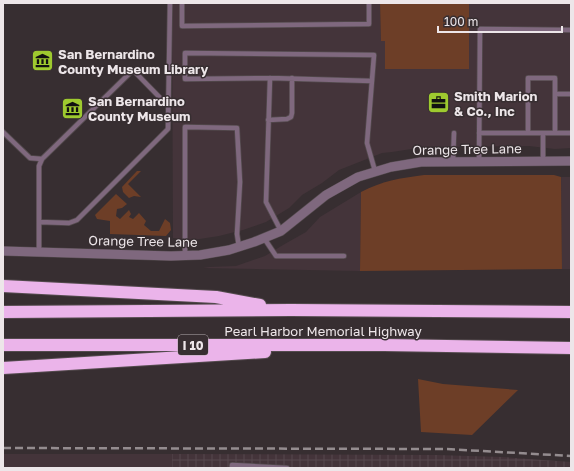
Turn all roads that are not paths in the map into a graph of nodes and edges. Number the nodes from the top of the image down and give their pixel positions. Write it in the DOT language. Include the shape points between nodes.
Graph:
graph roads {
  1 [pos="170,3"];
  2 [pos="182,3"];
  3 [pos="369,3"];
  4 [pos="571,30"];
  5 [pos="270,78"];
  6 [pos="292,78"];
  7 [pos="372,81"];
  8 [pos="555,94"];
  9 [pos="571,94"];
  10 [pos="168,106"];
  11 [pos="268,120"];
  12 [pos="3,132"];
  13 [pos="454,133"];
  14 [pos="479,133"];
  15 [pos="528,133"];
  16 [pos="543,133"];
  17 [pos="555,133"];
  18 [pos="571,133"];
  19 [pos="42,159"];
  20 [pos="454,161"];
  21 [pos="543,161"];
  22 [pos="571,161"];
  23 [pos="479,162"];
  24 [pos="375,171"];
  25 [pos="39,222"];
  26 [pos="281,231"];
  27 [pos="264,238"];
  28 [pos="239,247"];
  29 [pos="3,251"];
  30 [pos="39,252"];
  31 [pos="185,256"];
  32 [pos="344,256"];
  33 [pos="3,286"];
  34 [pos="291,310"];
  35 [pos="3,312"];
  36 [pos="571,312"];
  37 [pos="3,345"];
  38 [pos="384,345"];
  39 [pos="571,348"];
  40 [pos="3,368"];
  41 [pos="232,468"];
  42 [pos="287,468"];
  1 -- 10 [label="lane"];
  2 -- 3 [label="lane" via="182,26 369,24"];
  4 -- 14 [label="lane" via="480,30"];
  5 -- 6 [label="lane"];
  5 -- 7 [label="lane" via="184,79 185,53 374,55"];
  5 -- 11 [label="lane"];
  6 -- 7 [label="lane"];
  6 -- 11 [label="lane" via="291,118"];
  7 -- 24 [label="lane" via="366,143"];
  8 -- 9 [label="lane"];
  8 -- 15 [label="lane" via="555,78 528,78"];
  8 -- 17 [label="lane"];
  10 -- 19 [label="lane" via="133,70"];
  10 -- 25 [label="lane" via="168,129 77,220 69,223"];
  11 -- 26 [label="lane" via="266,202"];
  12 -- 19 [label="lane" via="30,158"];
  13 -- 20 [label="lane"];
  14 -- 15 [label="lane"];
  14 -- 23 [label="lane"];
  15 -- 16 [label="lane"];
  16 -- 17 [label="lane"];
  16 -- 21 [label="lane"];
  17 -- 18 [label="lane"];
  19 -- 25 [label="lane" via="39,166"];
  20 -- 23 [label="street, Orange Tree Lane"];
  20 -- 24 [label="street, Orange Tree Lane" via="421,162"];
  21 -- 22 [label="street, Orange Tree Lane"];
  21 -- 23 [label="street, Orange Tree Lane"];
  24 -- 26 [label="street, Orange Tree Lane" via="358,177 326,195"];
  25 -- 30 [label="lane"];
  26 -- 27 [label="street, Orange Tree Lane"];
  27 -- 28 [label="street, Orange Tree Lane"];
  27 -- 32 [label="lane" via="276,256"];
  28 -- 31 [label="street, Orange Tree Lane"];
  28 -- 31 [label="lane" via="237,234 240,182 237,128 185,126"];
  29 -- 30 [label="street, Orange Tree Lane"];
  30 -- 31 [label="street, Orange Tree Lane"];
  33 -- 34 [label="highway" via="216,297"];
  34 -- 35 [label="highway, Pearl Harbor Memorial Highway"];
  34 -- 36 [label="highway, Pearl Harbor Memorial Highway"];
  37 -- 38 [label="highway, Pearl Harbor Memorial Highway / I 10"];
  38 -- 39 [label="highway, Pearl Harbor Memorial Highway / I 10"];
  38 -- 40 [label="highway"];
  41 -- 42 [label="lane" via="232,465"];
}
